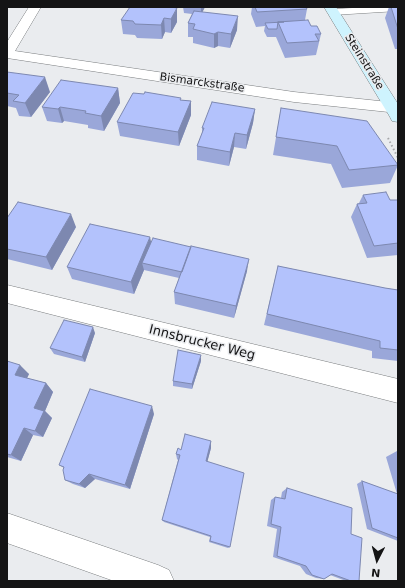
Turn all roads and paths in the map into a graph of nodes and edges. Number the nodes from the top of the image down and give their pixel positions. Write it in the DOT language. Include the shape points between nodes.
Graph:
graph roads {
  1 [pos="35,7"];
  2 [pos="398,8"];
  3 [pos="331,10"];
  4 [pos="7,54"];
  5 [pos="396,111"];
  6 [pos="7,294"];
  7 [pos="398,391"];
  8 [pos="7,528"];
  9 [pos="158,581"];
  1 -- 4 [label="street"];
  2 -- 3 [label="lane"];
  3 -- 5 [label="main road, Steinstraße"];
  4 -- 5 [label="street, Bismarckstraße"];
  6 -- 7 [label="street, Innsbrucker Weg"];
  8 -- 9 [label="street"];
}
